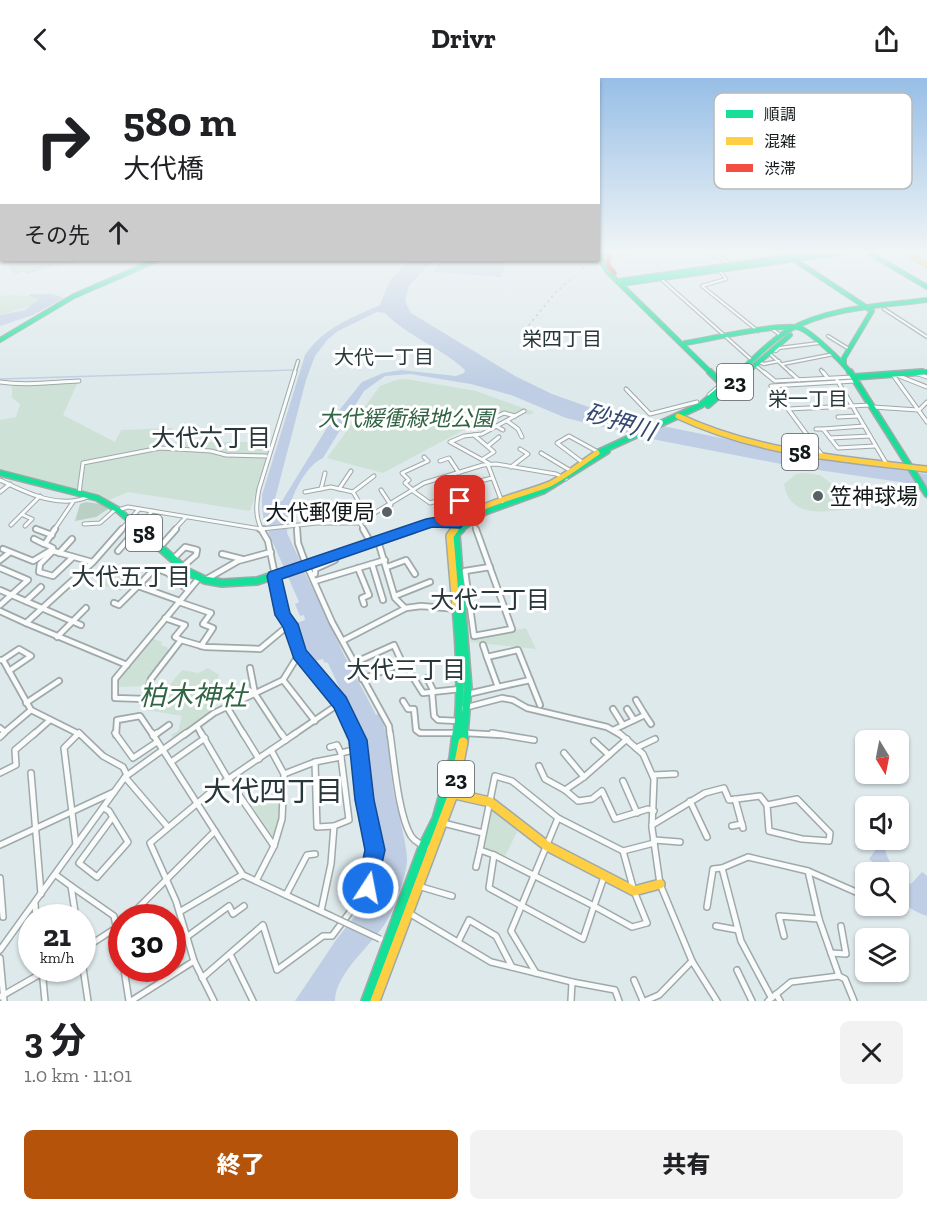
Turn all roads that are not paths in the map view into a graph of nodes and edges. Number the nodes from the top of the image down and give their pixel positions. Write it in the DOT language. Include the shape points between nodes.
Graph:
graph roads {
  1 [pos="74,296"];
  2 [pos="635,296"];
  3 [pos="680,296"];
  4 [pos="715,296"];
  5 [pos="848,296"];
  6 [pos="927,301"];
  7 [pos="884,309"];
  8 [pos="871,310"];
  9 [pos="797,328"];
  10 [pos="772,329"];
  11 [pos="758,331"];
  12 [pos="828,336"];
  13 [pos="724,337"];
  14 [pos="927,337"];
  15 [pos="777,339"];
  16 [pos="0,340"];
  17 [pos="683,343"];
  18 [pos="819,343"];
  19 [pos="849,349"];
  20 [pos="770,351"];
  21 [pos="840,358"];
  22 [pos="804,360"];
  23 [pos="298,361"];
  24 [pos="756,362"];
  25 [pos="781,362"];
  26 [pos="810,365"];
  27 [pos="821,370"];
  28 [pos="927,372"];
  29 [pos="914,373"];
  30 [pos="894,374"];
  31 [pos="828,377"];
  32 [pos="927,377"];
  33 [pos="855,379"];
  34 [pos="799,380"];
  35 [pos="837,380"];
  36 [pos="79,381"];
  37 [pos="0,382"];
  38 [pos="725,387"];
  39 [pos="927,387"];
  40 [pos="626,390"];
  41 [pos="711,396"];
  42 [pos="927,402"];
  43 [pos="691,406"];
  44 [pos="852,406"];
  45 [pos="872,406"];
  46 [pos="788,409"];
  47 [pos="920,410"];
  48 [pos="524,411"];
  49 [pos="927,412"];
  50 [pos="680,415"];
  51 [pos="515,416"];
  52 [pos="858,416"];
  53 [pos="838,417"];
  54 [pos="507,421"];
  55 [pos="927,422"];
  56 [pos="481,424"];
  57 [pos="496,426"];
  58 [pos="864,426"];
  59 [pos="816,429"];
  60 [pos="823,429"];
  61 [pos="503,430"];
  62 [pos="473,435"];
  63 [pos="870,436"];
  64 [pos="499,437"];
  65 [pos="522,437"];
  66 [pos="633,437"];
  67 [pos="830,438"];
  68 [pos="488,446"];
  69 [pos="875,446"];
  70 [pos="520,449"];
  71 [pos="598,452"];
  72 [pos="541,453"];
  73 [pos="822,455"];
  74 [pos="266,456"];
  75 [pos="424,457"];
  76 [pos="482,460"];
  77 [pos="440,461"];
  78 [pos="582,462"];
  79 [pos="886,463"];
  80 [pos="489,464"];
  81 [pos="511,467"];
  82 [pos="911,468"];
  83 [pos="927,469"];
  84 [pos="351,471"];
  85 [pos="571,471"];
  86 [pos="325,473"];
  87 [pos="459,473"];
  88 [pos="0,475"];
  89 [pos="374,476"];
  90 [pos="492,478"];
  91 [pos="564,478"];
  92 [pos="9,484"];
  93 [pos="448,486"];
  94 [pos="321,489"];
  95 [pos="339,489"];
  96 [pos="381,490"];
  97 [pos="413,491"];
  98 [pos="471,491"];
  99 [pos="925,491"];
  100 [pos="0,492"];
  101 [pos="305,492"];
  102 [pos="353,492"];
  103 [pos="79,493"];
  104 [pos="456,495"];
  105 [pos="40,496"];
  106 [pos="90,496"];
  107 [pos="438,500"];
  108 [pos="73,502"];
  109 [pos="502,502"];
  110 [pos="331,504"];
  111 [pos="391,505"];
  112 [pos="118,509"];
  113 [pos="140,509"];
  114 [pos="444,509"];
  115 [pos="152,511"];
  116 [pos="23,515"];
  117 [pos="470,516"];
  118 [pos="186,517"];
  119 [pos="130,520"];
  120 [pos="325,523"];
  121 [pos="359,523"];
  122 [pos="84,524"];
  123 [pos="11,525"];
  124 [pos="24,526"];
  125 [pos="458,526"];
  126 [pos="295,527"];
  127 [pos="138,528"];
  128 [pos="268,528"];
  129 [pos="36,529"];
  130 [pos="261,529"];
  131 [pos="53,535"];
  132 [pos="34,539"];
  133 [pos="72,539"];
  134 [pos="375,541"];
  135 [pos="45,544"];
  136 [pos="160,547"];
  137 [pos="3,549"];
  138 [pos="53,550"];
  139 [pos="118,551"];
  140 [pos="10,552"];
  141 [pos="271,552"];
  142 [pos="59,553"];
  143 [pos="222,554"];
  144 [pos="333,556"];
  145 [pos="73,557"];
  146 [pos="173,559"];
  147 [pos="243,559"];
  148 [pos="0,560"];
  149 [pos="385,560"];
  150 [pos="93,562"];
  151 [pos="372,564"];
  152 [pos="306,565"];
  153 [pos="181,567"];
  154 [pos="387,567"];
  155 [pos="490,567"];
  156 [pos="0,568"];
  157 [pos="358,568"];
  158 [pos="461,572"];
  159 [pos="415,574"];
  160 [pos="312,575"];
  161 [pos="274,576"];
  162 [pos="202,579"];
  163 [pos="315,581"];
  164 [pos="430,582"];
  165 [pos="138,586"];
  166 [pos="42,588"];
  167 [pos="0,590"];
  168 [pos="188,590"];
  169 [pos="12,595"];
  170 [pos="395,596"];
  171 [pos="383,600"];
  172 [pos="26,601"];
  173 [pos="180,601"];
  174 [pos="114,603"];
  175 [pos="364,604"];
  176 [pos="0,605"];
  177 [pos="42,608"];
  178 [pos="86,608"];
  179 [pos="405,608"];
  180 [pos="459,609"];
  181 [pos="0,611"];
  182 [pos="165,618"];
  183 [pos="72,621"];
  184 [pos="26,622"];
  185 [pos="290,624"];
  186 [pos="81,625"];
  187 [pos="57,637"];
  188 [pos="181,640"];
  189 [pos="344,640"];
  190 [pos="483,645"];
  191 [pos="201,646"];
  192 [pos="299,654"];
  193 [pos="487,657"];
  194 [pos="400,658"];
  195 [pos="2,660"];
  196 [pos="356,663"];
  197 [pos="127,665"];
  198 [pos="250,668"];
  199 [pos="9,671"];
  200 [pos="427,678"];
  201 [pos="362,679"];
  202 [pos="283,680"];
  203 [pos="530,680"];
  204 [pos="59,681"];
  205 [pos="498,688"];
  206 [pos="461,689"];
  207 [pos="433,692"];
  208 [pos="255,694"];
  209 [pos="467,694"];
  210 [pos="636,700"];
  211 [pos="403,701"];
  212 [pos="26,703"];
  213 [pos="340,703"];
  214 [pos="540,705"];
  215 [pos="227,707"];
  216 [pos="463,708"];
  217 [pos="613,709"];
  218 [pos="627,709"];
  219 [pos="31,710"];
  220 [pos="645,715"];
  221 [pos="50,720"];
  222 [pos="634,720"];
  223 [pos="315,721"];
  224 [pos="351,721"];
  225 [pos="459,721"];
  226 [pos="651,724"];
  227 [pos="169,725"];
  228 [pos="623,725"];
  229 [pos="197,726"];
  230 [pos="0,728"];
  231 [pos="613,730"];
  232 [pos="5,732"];
  233 [pos="80,733"];
  234 [pos="461,733"];
  235 [pos="0,737"];
  236 [pos="206,738"];
  237 [pos="155,739"];
  238 [pos="627,739"];
  239 [pos="655,739"];
  240 [pos="286,740"];
  241 [pos="534,740"];
  242 [pos="594,741"];
  243 [pos="330,747"];
  244 [pos="636,748"];
  245 [pos="164,750"];
  246 [pos="271,750"];
  247 [pos="564,753"];
  248 [pos="341,755"];
  249 [pos="609,755"];
  250 [pos="259,759"];
  251 [pos="171,762"];
  252 [pos="315,762"];
  253 [pos="539,766"];
  254 [pos="0,773"];
  255 [pos="31,773"];
  256 [pos="284,774"];
  257 [pos="675,774"];
  258 [pos="653,775"];
  259 [pos="126,776"];
  260 [pos="584,777"];
  261 [pos="228,779"];
  262 [pos="623,781"];
  263 [pos="565,790"];
  264 [pos="114,792"];
  265 [pos="450,793"];
  266 [pos="735,799"];
  267 [pos="690,801"];
  268 [pos="490,802"];
  269 [pos="197,803"];
  270 [pos="767,805"];
  271 [pos="104,808"];
  272 [pos="654,811"];
  273 [pos="71,812"];
  274 [pos="637,813"];
  275 [pos="112,818"];
  276 [pos="558,818"];
  277 [pos="442,823"];
  278 [pos="652,825"];
  279 [pos="167,826"];
  280 [pos="334,826"];
  281 [pos="732,826"];
  282 [pos="35,829"];
  283 [pos="215,831"];
  284 [pos="483,833"];
  285 [pos="707,837"];
  286 [pos="654,841"];
  287 [pos="680,842"];
  288 [pos="0,845"];
  289 [pos="274,846"];
  290 [pos="547,846"];
  291 [pos="76,847"];
  292 [pos="427,847"];
  293 [pos="480,850"];
  294 [pos="623,851"];
  295 [pos="315,854"];
  296 [pos="495,855"];
  297 [pos="476,867"];
  298 [pos="722,868"];
  299 [pos="808,871"];
  300 [pos="534,874"];
  301 [pos="56,875"];
  302 [pos="243,875"];
  303 [pos="604,876"];
  304 [pos="0,878"];
  305 [pos="169,879"];
  306 [pos="256,881"];
  307 [pos="660,884"];
  308 [pos="71,886"];
  309 [pos="417,886"];
  310 [pos="634,891"];
  311 [pos="855,892"];
  312 [pos="41,894"];
  313 [pos="286,894"];
  314 [pos="452,896"];
  315 [pos="1,897"];
  316 [pos="34,904"];
  317 [pos="74,904"];
  318 [pos="143,904"];
  319 [pos="178,904"];
  320 [pos="522,904"];
  321 [pos="244,906"];
  322 [pos="594,906"];
  323 [pos="707,907"];
  324 [pos="186,908"];
  325 [pos="108,911"];
  326 [pos="321,911"];
  327 [pos="407,912"];
  328 [pos="3,917"];
  329 [pos="819,919"];
  330 [pos="18,926"];
  331 [pos="716,926"];
  332 [pos="841,926"];
  333 [pos="186,929"];
  334 [pos="738,930"];
  335 [pos="188,936"];
  336 [pos="784,936"];
  337 [pos="458,942"];
  338 [pos="391,944"];
  339 [pos="0,950"];
  340 [pos="831,953"];
  341 [pos="230,954"];
  342 [pos="0,958"];
  343 [pos="692,961"];
  344 [pos="194,962"];
  345 [pos="513,968"];
  346 [pos="737,970"];
  347 [pos="537,974"];
  348 [pos="839,976"];
  349 [pos="202,978"];
  350 [pos="634,980"];
  351 [pos="27,982"];
  352 [pos="45,982"];
  353 [pos="85,982"];
  354 [pos="126,982"];
  355 [pos="572,982"];
  356 [pos="772,997"];
  357 [pos="2,998"];
  358 [pos="45,1001"];
  359 [pos="88,1001"];
  360 [pos="130,1001"];
  361 [pos="214,1001"];
  362 [pos="253,1001"];
  363 [pos="366,1001"];
  364 [pos="375,1001"];
  365 [pos="571,1001"];
  366 [pos="619,1001"];
  367 [pos="644,1001"];
  368 [pos="717,1001"];
  369 [pos="752,1001"];
  370 [pos="780,1001"];
  371 [pos="854,1001"];
  1 -- 16 [label="main road"];
  2 -- 17 [label="main road"];
  3 -- 13 [label="street"];
  4 -- 11 [label="street"];
  5 -- 8 [label="main road"];
  6 -- 7 [label="main road, 23"];
  6 -- 8 [label="main road, 23"];
  7 -- 8 [label="main road, 23"];
  7 -- 14 [label="street"];
  8 -- 9 [label="main road, 23"];
  8 -- 19 [label="main road"];
  9 -- 10 [label="main road"];
  9 -- 15 [label="main road, 23"];
  9 -- 18 [label="main road"];
  9 -- 20 [label="main road, 23"];
  10 -- 11 [label="main road"];
  10 -- 15 [label="street" via="779,334"];
  11 -- 13 [label="main road"];
  12 -- 19 [label="street"];
  13 -- 17 [label="main road"];
  13 -- 24 [label="street"];
  15 -- 24 [label="main road, 23"];
  17 -- 38 [label="main road"];
  18 -- 20 [label="street"];
  18 -- 21 [label="main road"];
  19 -- 21 [label="main road"];
  20 -- 24 [label="main road, 23"];
  20 -- 25 [label="street"];
  21 -- 22 [label="street"];
  21 -- 33 [label="main road"];
  22 -- 25 [label="street"];
  22 -- 26 [label="street"];
  23 -- 130 [label="street" via="257,495"];
  24 -- 25 [label="street"];
  24 -- 34 [label="street" via="773,381"];
  24 -- 38 [label="main road, 23"];
  25 -- 34 [label="street"];
  27 -- 31 [label="street"];
  28 -- 29 [label="main road"];
  29 -- 30 [label="main road"];
  29 -- 32 [label="street"];
  30 -- 33 [label="main road"];
  30 -- 39 [label="street"];
  30 -- 47 [label="street"];
  31 -- 33 [label="street"];
  31 -- 34 [label="street"];
  33 -- 35 [label="street"];
  33 -- 45 [label="main road"];
  35 -- 44 [label="street"];
  35 -- 46 [label="street" via="771,386"];
  36 -- 37 [label="street" via="20,385"];
  38 -- 41 [label="main road, 23"];
  38 -- 50 [label="main road, 23" via="706,406"];
  40 -- 43 [label="street" via="650,414"];
  41 -- 43 [label="street"];
  41 -- 50 [label="main road, 23"];
  42 -- 47 [label="street"];
  43 -- 50 [label="street"];
  44 -- 45 [label="street"];
  44 -- 46 [label="street"];
  44 -- 52 [label="street"];
  45 -- 47 [label="street"];
  45 -- 82 [label="main road"];
  46 -- 73 [label="street"];
  47 -- 49 [label="street"];
  47 -- 55 [label="street"];
  48 -- 51 [label="street"];
  50 -- 66 [label="main road, 23"];
  50 -- 73 [label="main road, 58" via="709,431"];
  51 -- 54 [label="street"];
  51 -- 56 [label="street" via="504,413"];
  52 -- 53 [label="street"];
  52 -- 58 [label="street"];
  54 -- 57 [label="street"];
  54 -- 65 [label="street"];
  57 -- 61 [label="street"];
  57 -- 62 [label="street"];
  58 -- 60 [label="street"];
  58 -- 63 [label="street"];
  59 -- 60 [label="street"];
  60 -- 67 [label="street"];
  62 -- 68 [label="street"];
  62 -- 76 [label="street" via="450,442"];
  63 -- 67 [label="street"];
  63 -- 69 [label="street"];
  64 -- 68 [label="street"];
  66 -- 71 [label="main road, 23"];
  66 -- 91 [label="main road, 23"];
  67 -- 69 [label="street" via="838,448"];
  68 -- 76 [label="street" via="494,452"];
  69 -- 79 [label="street"];
  70 -- 81 [label="street" via="528,454"];
  71 -- 78 [label="main road, 23"];
  71 -- 78 [label="street" via="569,436 557,443"];
  72 -- 85 [label="street"];
  73 -- 79 [label="main road, 58"];
  74 -- 103 [label="street" via="160,448 83,464"];
  75 -- 97 [label="street" via="428,461 402,473"];
  76 -- 80 [label="street"];
  77 -- 87 [label="street" via="449,458"];
  78 -- 85 [label="main road, 23"];
  79 -- 82 [label="main road, 58"];
  80 -- 81 [label="street"];
  80 -- 87 [label="street"];
  80 -- 90 [label="street"];
  81 -- 91 [label="street"];
  82 -- 83 [label="main road, 58"];
  82 -- 99 [label="main road"];
  84 -- 95 [label="street"];
  85 -- 91 [label="main road, 23"];
  86 -- 94 [label="street"];
  87 -- 97 [label="street" via="424,483"];
  88 -- 92 [label="street"];
  88 -- 103 [label="main road, 58"];
  89 -- 102 [label="street"];
  90 -- 98 [label="street" via="476,482 476,489"];
  90 -- 109 [label="street"];
  91 -- 109 [label="main road, 23"];
  91 -- 117 [label="main road, 23" via="536,495"];
  92 -- 100 [label="street"];
  92 -- 105 [label="street"];
  93 -- 104 [label="street"];
  94 -- 95 [label="street"];
  94 -- 101 [label="street"];
  95 -- 102 [label="street"];
  96 -- 111 [label="street"];
  97 -- 107 [label="street" via="430,503"];
  97 -- 111 [label="street"];
  102 -- 121 [label="street" via="362,507"];
  103 -- 106 [label="main road, 58"];
  104 -- 107 [label="street"];
  104 -- 117 [label="street"];
  105 -- 108 [label="street"];
  105 -- 116 [label="street"];
  106 -- 108 [label="street"];
  106 -- 112 [label="main road, 58"];
  107 -- 114 [label="street"];
  108 -- 131 [label="street" via="52,530"];
  109 -- 117 [label="main road, 23"];
  110 -- 120 [label="street"];
  111 -- 121 [label="street"];
  112 -- 113 [label="street"];
  112 -- 119 [label="main road, 58"];
  112 -- 122 [label="street" via="100,523"];
  113 -- 115 [label="street"];
  113 -- 119 [label="street"];
  115 -- 118 [label="street"];
  115 -- 127 [label="street"];
  116 -- 123 [label="street"];
  116 -- 124 [label="street" via="32,519"];
  117 -- 125 [label="main road, 23"];
  117 -- 155 [label="street"];
  118 -- 130 [label="street"];
  118 -- 136 [label="street"];
  119 -- 127 [label="main road, 58"];
  119 -- 150 [label="street"];
  120 -- 121 [label="street"];
  120 -- 126 [label="street"];
  121 -- 134 [label="street"];
  125 -- 134 [label="main road, 58" via="434,522"];
  125 -- 158 [label="main road, 23" via="455,543"];
  125 -- 180 [label="main road, 23" via="450,536"];
  126 -- 128 [label="street"];
  126 -- 152 [label="street"];
  127 -- 136 [label="main road, 58"];
  127 -- 139 [label="street"];
  128 -- 130 [label="street"];
  129 -- 131 [label="street"];
  130 -- 141 [label="street"];
  131 -- 135 [label="street"];
  132 -- 135 [label="street"];
  133 -- 142 [label="street"];
  134 -- 144 [label="main road, 58"];
  134 -- 149 [label="street"];
  135 -- 138 [label="street"];
  136 -- 146 [label="main road, 58"];
  137 -- 140 [label="street"];
  138 -- 140 [label="street" via="33,561"];
  138 -- 142 [label="street"];
  138 -- 145 [label="street" via="40,564 39,572 53,576"];
  140 -- 148 [label="street"];
  141 -- 147 [label="street"];
  141 -- 161 [label="street"];
  142 -- 145 [label="street"];
  143 -- 147 [label="street"];
  144 -- 152 [label="main road, 58"];
  144 -- 160 [label="street" via="335,560 315,569"];
  145 -- 150 [label="street"];
  146 -- 153 [label="main road, 58"];
  146 -- 153 [label="street" via="185,547 197,550"];
  147 -- 162 [label="street"];
  149 -- 151 [label="street"];
  149 -- 154 [label="street"];
  150 -- 177 [label="street"];
  151 -- 157 [label="street"];
  151 -- 171 [label="street"];
  152 -- 160 [label="street"];
  152 -- 161 [label="main road, 58"];
  153 -- 162 [label="main road, 58"];
  154 -- 159 [label="street" via="406,560"];
  154 -- 170 [label="street"];
  155 -- 158 [label="street"];
  155 -- 158 [label="street" via="512,629 474,636"];
  156 -- 169 [label="street" via="28,580"];
  157 -- 163 [label="street"];
  157 -- 175 [label="street" via="369,595 362,598"];
  158 -- 180 [label="main road, 23"];
  160 -- 163 [label="street"];
  161 -- 162 [label="main road, 58" via="239,584"];
  161 -- 185 [label="street" via="283,615"];
  162 -- 168 [label="street"];
  163 -- 189 [label="street"];
  164 -- 170 [label="street"];
  165 -- 168 [label="street" via="155,568 168,573"];
  165 -- 173 [label="street"];
  165 -- 174 [label="street" via="119,605"];
  166 -- 172 [label="street"];
  167 -- 169 [label="street"];
  168 -- 173 [label="street"];
  169 -- 172 [label="street"];
  169 -- 176 [label="street"];
  170 -- 179 [label="street"];
  172 -- 177 [label="street"];
  173 -- 182 [label="street"];
  173 -- 191 [label="street" via="211,613 203,624 213,628"];
  177 -- 183 [label="street"];
  177 -- 184 [label="street"];
  178 -- 183 [label="street"];
  179 -- 180 [label="street"];
  179 -- 189 [label="street"];
  180 -- 206 [label="main road, 23"];
  180 -- 209 [label="main road, 23"];
  181 -- 184 [label="street"];
  182 -- 188 [label="street" via="185,625 175,637"];
  182 -- 197 [label="street"];
  183 -- 186 [label="street"];
  183 -- 187 [label="street"];
  184 -- 187 [label="street"];
  185 -- 191 [label="street" via="260,649"];
  185 -- 192 [label="street"];
  187 -- 197 [label="street"];
  188 -- 191 [label="street"];
  188 -- 197 [label="street" via="151,679 145,699 115,698 115,679"];
  189 -- 196 [label="street"];
  190 -- 193 [label="street"];
  192 -- 202 [label="street"];
  192 -- 213 [label="street"];
  193 -- 203 [label="street" via="518,650"];
  193 -- 205 [label="street"];
  194 -- 196 [label="street" via="394,645"];
  195 -- 199 [label="street"];
  195 -- 199 [label="street" via="19,649 31,656"];
  196 -- 201 [label="street"];
  198 -- 208 [label="street"];
  199 -- 212 [label="street"];
  200 -- 207 [label="street"];
  201 -- 207 [label="street" via="404,663 423,693"];
  201 -- 292 [label="street" via="389,726 411,835"];
  202 -- 208 [label="street"];
  202 -- 223 [label="street"];
  203 -- 205 [label="street"];
  203 -- 214 [label="street"];
  204 -- 212 [label="street"];
  205 -- 209 [label="street"];
  206 -- 207 [label="street"];
  206 -- 216 [label="main road, 23"];
  207 -- 225 [label="street" via="434,716 438,720"];
  208 -- 215 [label="street"];
  208 -- 240 [label="street"];
  209 -- 216 [label="main road, 23"];
  210 -- 220 [label="street"];
  211 -- 234 [label="street" via="408,709 414,709 416,730 420,733"];
  212 -- 219 [label="street"];
  213 -- 223 [label="street"];
  213 -- 224 [label="street"];
  215 -- 229 [label="street"];
  215 -- 250 [label="street"];
  216 -- 225 [label="main road, 23"];
  216 -- 231 [label="street" via="502,698"];
  216 -- 234 [label="main road, 23"];
  217 -- 228 [label="street"];
  218 -- 222 [label="street"];
  219 -- 221 [label="street"];
  219 -- 232 [label="street"];
  220 -- 222 [label="street"];
  220 -- 226 [label="street"];
  221 -- 233 [label="street"];
  221 -- 254 [label="street" via="15,750 16,765"];
  222 -- 228 [label="street"];
  223 -- 240 [label="street"];
  224 -- 248 [label="street" via="353,750"];
  224 -- 341 [label="street" via="358,740 364,800 375,850 368,888 332,936 323,936 277,970 263,926"];
  225 -- 234 [label="main road, 23"];
  227 -- 237 [label="street"];
  228 -- 231 [label="street"];
  229 -- 236 [label="street"];
  229 -- 245 [label="street"];
  230 -- 232 [label="street"];
  231 -- 238 [label="street"];
  232 -- 235 [label="street"];
  233 -- 259 [label="street" via="103,756 123,767"];
  233 -- 273 [label="street" via="64,748"];
  234 -- 241 [label="street"];
  234 -- 265 [label="main road, 23"];
  236 -- 251 [label="street"];
  236 -- 261 [label="street"];
  237 -- 237 [label="street" via="133,758 115,732 117,720 140,716"];
  237 -- 245 [label="street"];
  238 -- 244 [label="street"];
  238 -- 249 [label="street"];
  239 -- 244 [label="street"];
  240 -- 246 [label="street"];
  242 -- 249 [label="street"];
  243 -- 248 [label="street" via="337,745"];
  244 -- 258 [label="street"];
  245 -- 251 [label="street"];
  245 -- 259 [label="street"];
  246 -- 250 [label="street"];
  246 -- 256 [label="street"];
  247 -- 260 [label="street"];
  248 -- 252 [label="street"];
  248 -- 280 [label="street" via="349,820"];
  249 -- 260 [label="street"];
  250 -- 261 [label="street"];
  251 -- 269 [label="street"];
  252 -- 256 [label="street"];
  252 -- 280 [label="street" via="317,826"];
  253 -- 263 [label="street" via="545,779"];
  255 -- 282 [label="street"];
  256 -- 289 [label="street" via="282,819"];
  257 -- 258 [label="street"];
  258 -- 272 [label="street"];
  259 -- 264 [label="street"];
  259 -- 279 [label="street"];
  260 -- 263 [label="street"];
  261 -- 269 [label="street"];
  261 -- 289 [label="street"];
  262 -- 274 [label="street"];
  263 -- 274 [label="street" via="578,801 592,799 602,791 615,819"];
  264 -- 271 [label="street"];
  264 -- 273 [label="street"];
  265 -- 268 [label="main road"];
  265 -- 277 [label="main road, 23"];
  265 -- 292 [label="main road, 23"];
  266 -- 267 [label="street" via="729,800 724,788"];
  266 -- 270 [label="street" via="760,796"];
  266 -- 281 [label="street" via="743,826"];
  267 -- 278 [label="street"];
  267 -- 285 [label="street"];
  268 -- 276 [label="street" via="495,776 512,780"];
  268 -- 284 [label="street"];
  268 -- 290 [label="main road"];
  269 -- 279 [label="street"];
  269 -- 283 [label="street"];
  270 -- 270 [label="street" via="770,831 802,840 829,841 830,833 797,800"];
  271 -- 275 [label="street"];
  271 -- 291 [label="street"];
  272 -- 274 [label="street"];
  272 -- 278 [label="street"];
  273 -- 282 [label="street"];
  273 -- 291 [label="street"];
  275 -- 275 [label="street" via="128,842 97,877 79,863"];
  276 -- 290 [label="street"];
  276 -- 294 [label="street"];
  277 -- 284 [label="street"];
  277 -- 292 [label="main road, 23"];
  278 -- 286 [label="street"];
  279 -- 305 [label="street" via="150,843"];
  280 -- 326 [label="street"];
  282 -- 288 [label="street"];
  282 -- 312 [label="street"];
  283 -- 302 [label="street"];
  283 -- 305 [label="street"];
  284 -- 293 [label="street"];
  286 -- 287 [label="street"];
  286 -- 294 [label="street"];
  286 -- 307 [label="street"];
  289 -- 306 [label="street"];
  290 -- 300 [label="street"];
  290 -- 303 [label="main road"];
  291 -- 301 [label="street"];
  292 -- 309 [label="main road, 23"];
  292 -- 338 [label="main road, 23"];
  293 -- 296 [label="street"];
  293 -- 297 [label="street"];
  294 -- 310 [label="street"];
  295 -- 313 [label="street" via="307,855"];
  296 -- 300 [label="street"];
  296 -- 320 [label="street" via="489,888"];
  298 -- 299 [label="street" via="748,857"];
  298 -- 323 [label="street" via="713,869"];
  298 -- 334 [label="street"];
  299 -- 311 [label="street"];
  299 -- 329 [label="street"];
  300 -- 320 [label="street"];
  300 -- 322 [label="street"];
  301 -- 308 [label="street"];
  301 -- 312 [label="street"];
  302 -- 306 [label="street"];
  302 -- 324 [label="street"];
  303 -- 310 [label="main road"];
  303 -- 322 [label="street"];
  304 -- 315 [label="street"];
  305 -- 318 [label="street"];
  305 -- 319 [label="street"];
  306 -- 313 [label="street"];
  307 -- 310 [label="main road"];
  307 -- 343 [label="street"];
  308 -- 317 [label="street"];
  308 -- 325 [label="street"];
  309 -- 314 [label="street"];
  309 -- 327 [label="main road, 23"];
  310 -- 322 [label="street" via="647,923 632,927"];
  312 -- 316 [label="street"];
  313 -- 326 [label="street"];
  315 -- 328 [label="street"];
  320 -- 322 [label="street" via="583,939"];
  320 -- 347 [label="street" via="511,931"];
  321 -- 335 [label="street" via="233,914 229,906"];
  326 -- 338 [label="street, bridge"];
  327 -- 337 [label="street"];
  327 -- 338 [label="main road, 23"];
  329 -- 336 [label="street" via="779,916"];
  329 -- 340 [label="street"];
  330 -- 339 [label="street"];
  331 -- 334 [label="street"];
  332 -- 340 [label="street" via="846,954"];
  333 -- 335 [label="street"];
  334 -- 356 [label="street" via="754,969"];
  335 -- 344 [label="street"];
  337 -- 345 [label="street" via="491,962"];
  337 -- 345 [label="street" via="469,920 496,936"];
  338 -- 363 [label="main road, 23"];
  338 -- 364 [label="main road, 23"];
  340 -- 348 [label="street"];
  341 -- 349 [label="street"];
  341 -- 362 [label="street"];
  342 -- 357 [label="street"];
  343 -- 367 [label="street" via="659,995"];
  343 -- 368 [label="street"];
  344 -- 349 [label="street"];
  344 -- 360 [label="street"];
  345 -- 347 [label="street"];
  346 -- 369 [label="street"];
  347 -- 355 [label="street"];
  348 -- 356 [label="street" via="791,982"];
  348 -- 371 [label="street" via="845,978"];
  349 -- 361 [label="street"];
  350 -- 367 [label="street"];
  351 -- 357 [label="street"];
  352 -- 358 [label="street"];
  353 -- 359 [label="street"];
  354 -- 360 [label="street"];
  355 -- 365 [label="street"];
  355 -- 366 [label="street" via="615,990"];
  356 -- 370 [label="street"];
}
